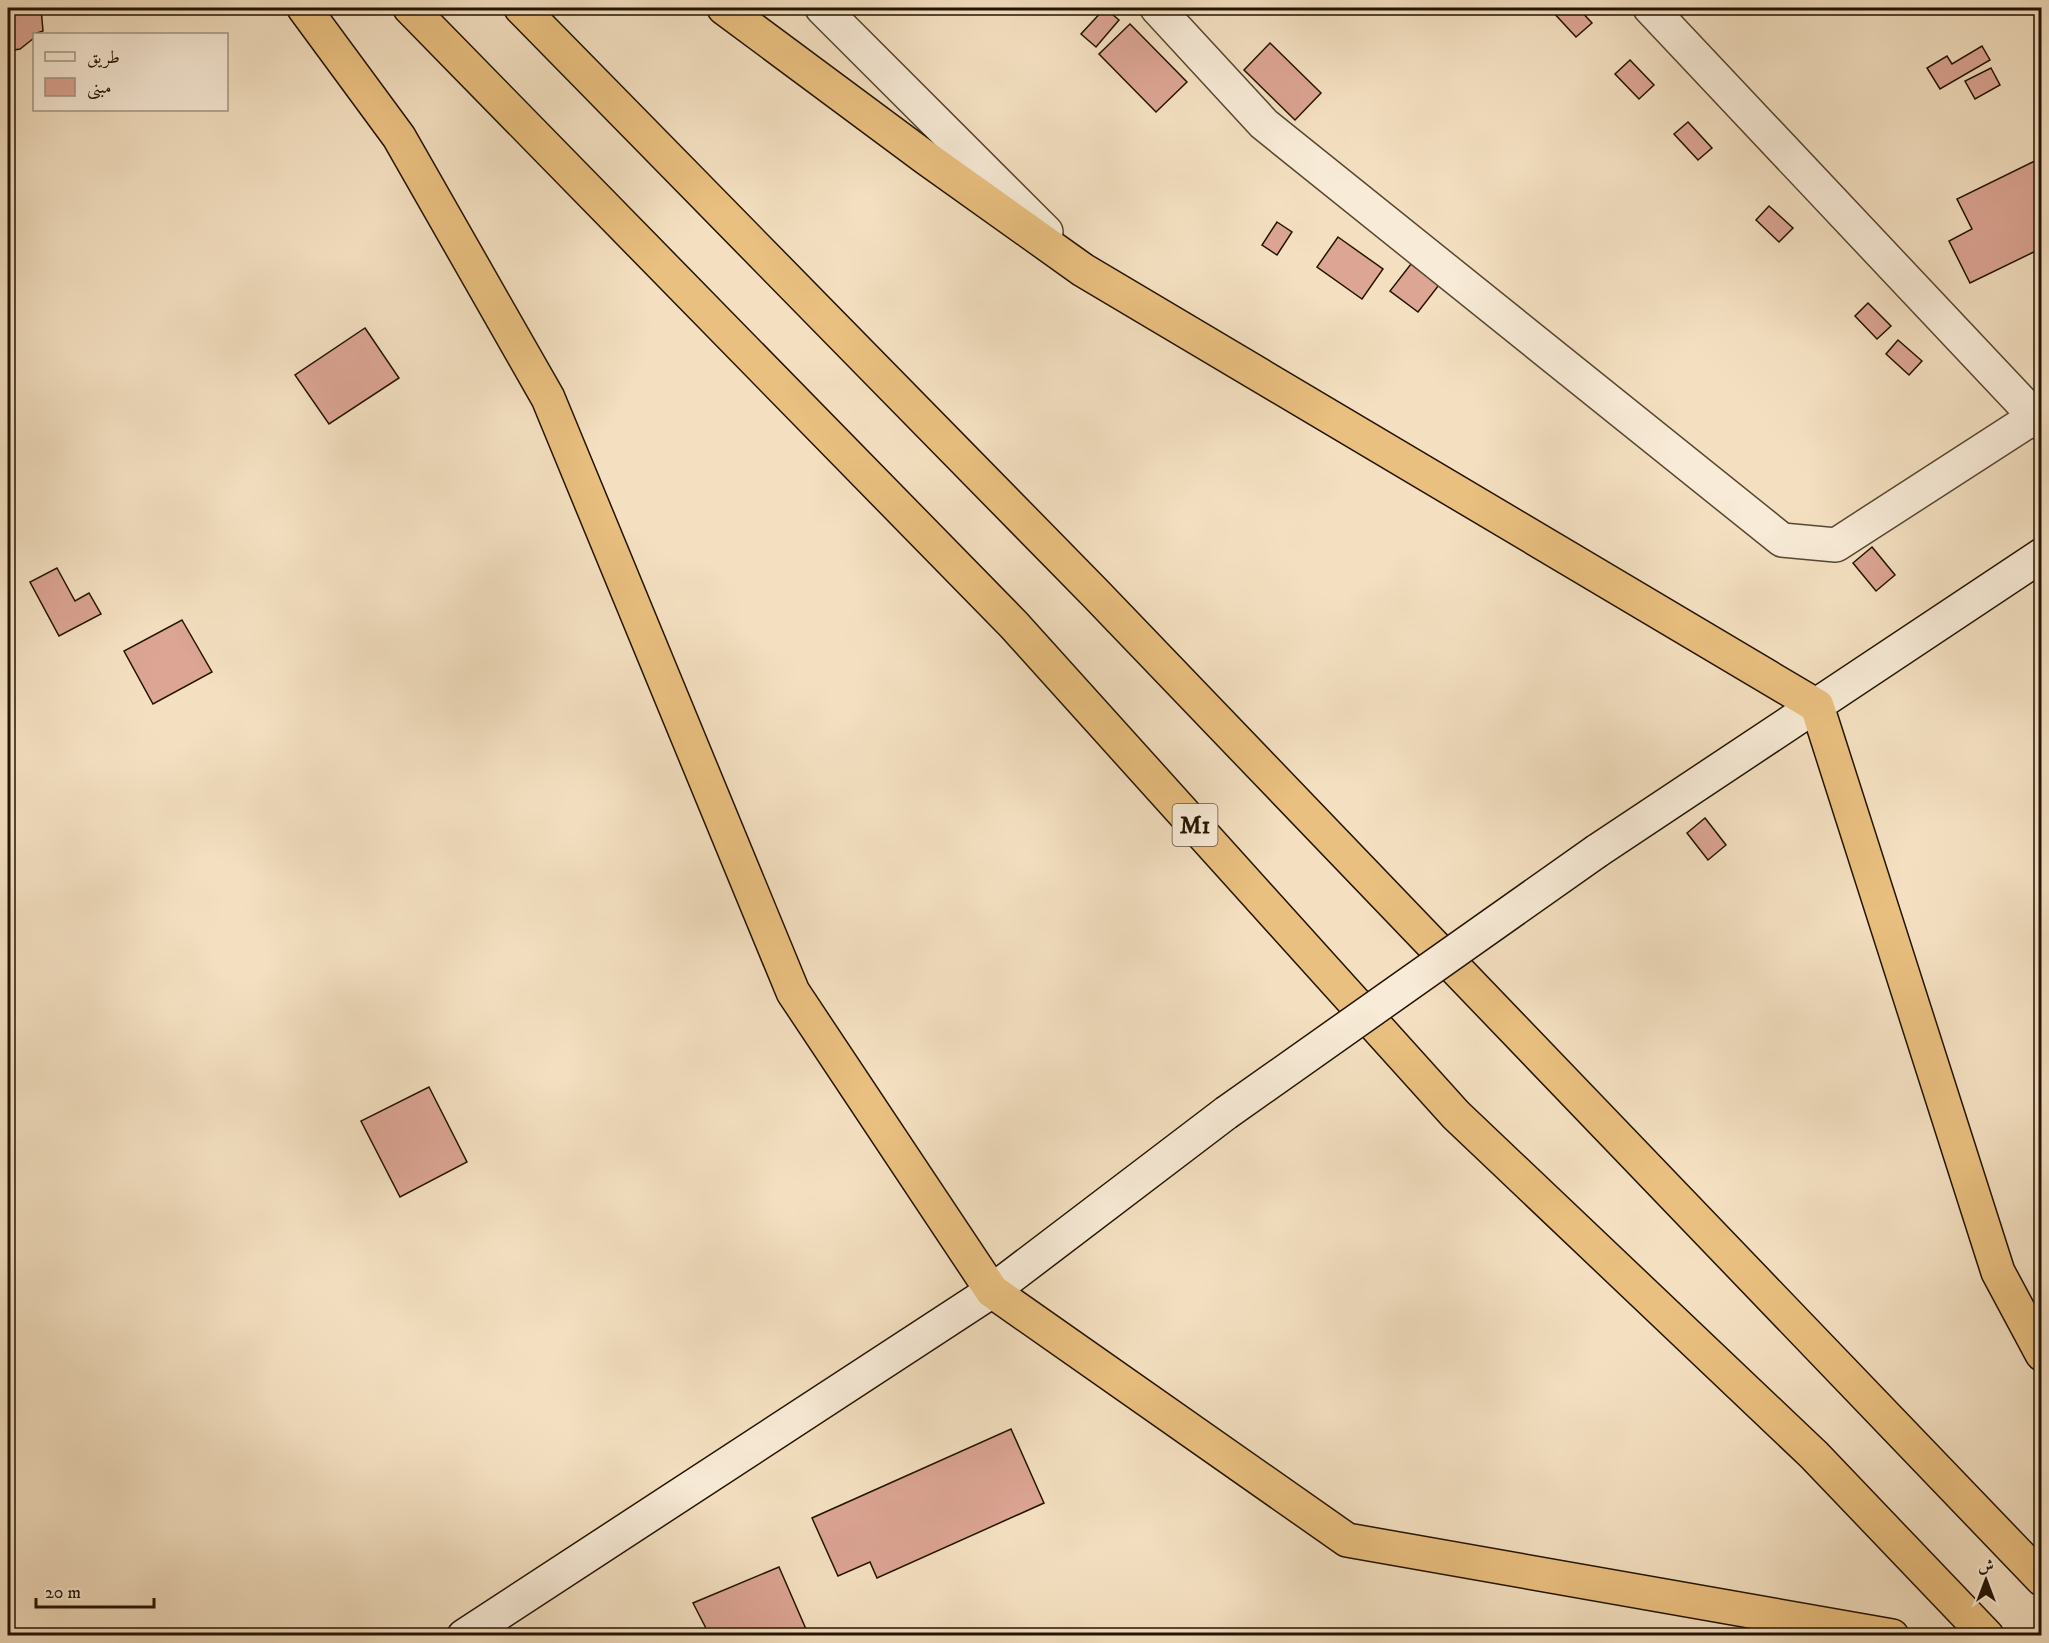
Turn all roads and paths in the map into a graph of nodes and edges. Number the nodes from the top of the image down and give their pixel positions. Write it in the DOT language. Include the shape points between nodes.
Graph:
graph roads {
  1 [pos="304,8"];
  2 [pos="410,8"];
  3 [pos="521,8"];
  4 [pos="724,8"];
  5 [pos="822,8"];
  6 [pos="1157,8"];
  7 [pos="1650,8"];
  8 [pos="1083,270"];
  9 [pos="2038,421"];
  10 [pos="2042,555"];
  11 [pos="1817,706"];
  12 [pos="992,1291"];
  13 [pos="2042,1354"];
  14 [pos="2042,1579"];
  15 [pos="464,1635"];
  16 [pos="1892,1635"];
  17 [pos="1987,1635"];
  1 -- 12 [label="highway" via="399,137 548,398 793,992"];
  2 -- 17 [label="highway, M1" via="1014,625 1456,1115 1814,1455"];
  3 -- 14 [label="highway" via="1095,593"];
  4 -- 8 [label="highway"];
  5 -- 8 [label="street"];
  6 -- 9 [label="street" via="1264,124 1782,540 1836,545"];
  7 -- 9 [label="street"];
  8 -- 11 [label="highway"];
  10 -- 11 [label="street"];
  11 -- 12 [label="street, bridge" via="1597,851 1226,1113"];
  11 -- 13 [label="highway" via="1998,1272"];
  12 -- 15 [label="street"];
  12 -- 16 [label="highway" via="1347,1540"];
}
